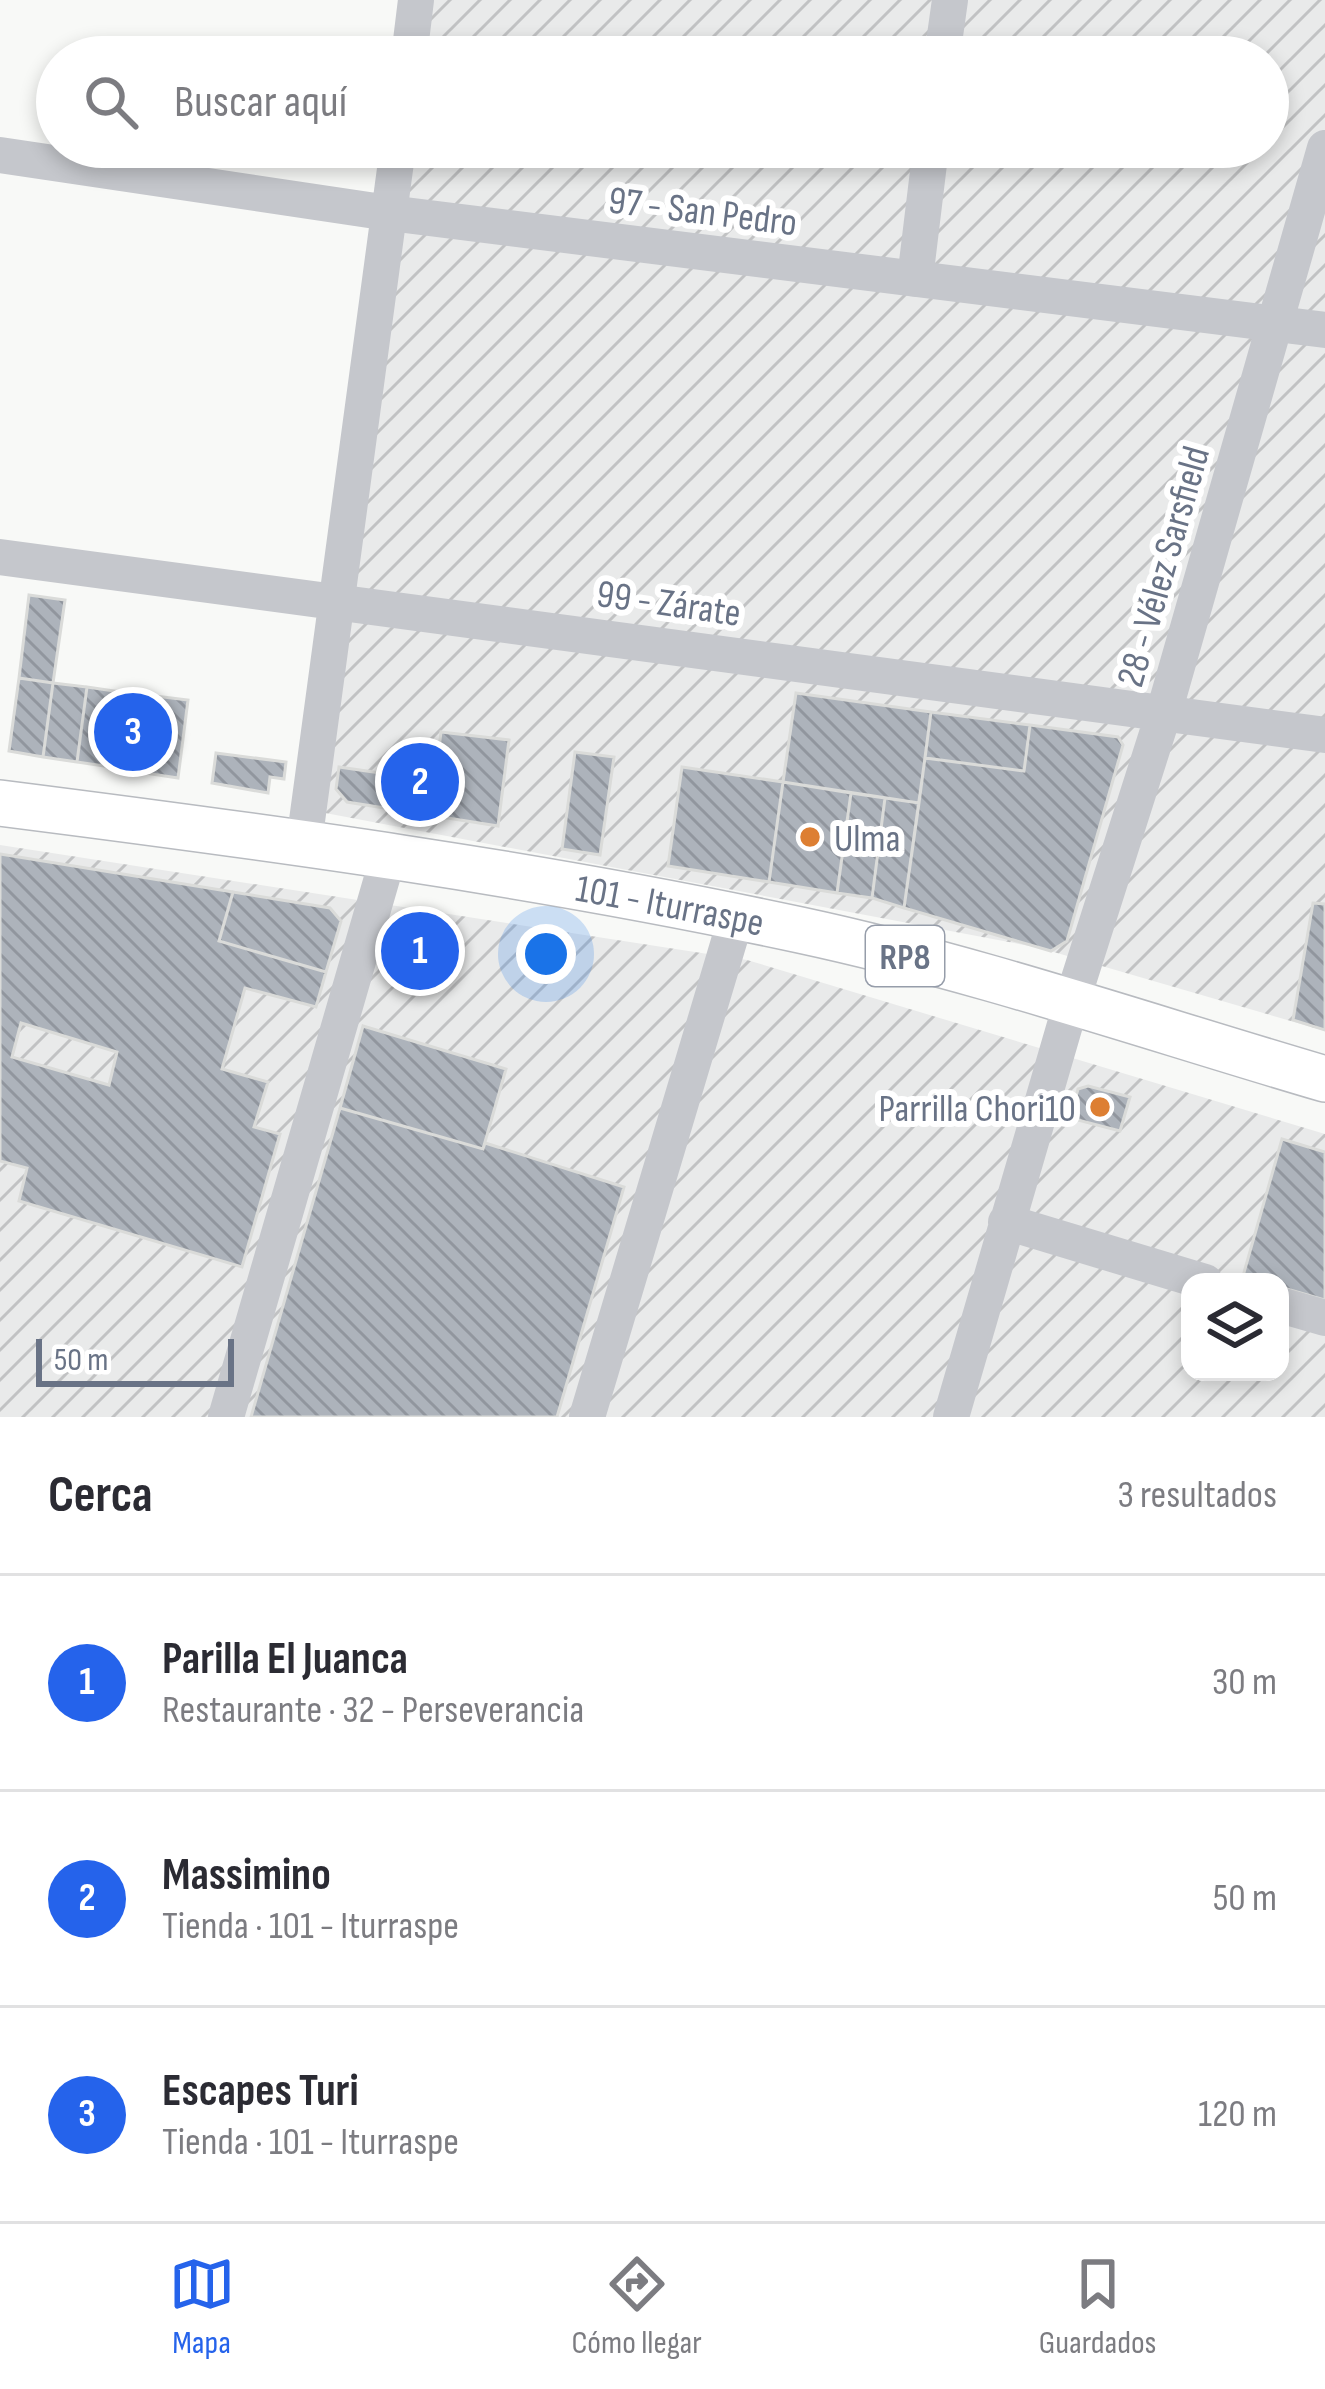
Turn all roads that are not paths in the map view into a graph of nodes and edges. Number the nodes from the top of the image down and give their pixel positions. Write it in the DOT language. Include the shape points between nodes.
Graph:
graph roads {
  1 [pos="416,0"];
  2 [pos="950,0"];
  3 [pos="412,36"];
  4 [pos="946,36"];
  5 [pos="1325,148"];
  6 [pos="0,155"];
  7 [pos="36,160"];
  8 [pos="87,168"];
  9 [pos="395,168"];
  10 [pos="928,168"];
  11 [pos="389,213"];
  12 [pos="915,279"];
  13 [pos="1275,323"];
  14 [pos="1325,330"];
  15 [pos="0,557"];
  16 [pos="340,599"];
  17 [pos="1164,712"];
  18 [pos="1325,735"];
  19 [pos="0,803"];
  20 [pos="304,843"];
  21 [pos="389,854"];
  22 [pos="736,918"];
  23 [pos="1071,1004"];
  24 [pos="1325,1079"];
  25 [pos="1006,1222"];
  26 [pos="1181,1275"];
  27 [pos="1289,1308"];
  28 [pos="1325,1318"];
  29 [pos="226,1417"];
  30 [pos="587,1417"];
  31 [pos="951,1417"];
  1 -- 3 [label="street"];
  2 -- 4 [label="street"];
  5 -- 13 [label="street, 28 - Vélez Sarsfield"];
  6 -- 7 [label="street, 97 - San Pedro"];
  8 -- 11 [label="street, 97 - San Pedro"];
  9 -- 11 [label="street"];
  10 -- 12 [label="street"];
  11 -- 12 [label="street, 97 - San Pedro"];
  11 -- 16 [label="street"];
  12 -- 13 [label="street, 97 - San Pedro"];
  13 -- 14 [label="street, 97 - San Pedro"];
  13 -- 17 [label="street, 28 - Vélez Sarsfield"];
  15 -- 16 [label="street, 99 - Zárate"];
  16 -- 17 [label="street, 99 - Zárate"];
  16 -- 20 [label="street"];
  17 -- 18 [label="street, 99 - Zárate"];
  17 -- 23 [label="street, 28 - Vélez Sarsfield"];
  19 -- 20 [label="main road, 101 - Iturraspe / RP8"];
  20 -- 21 [label="main road, 101 - Iturraspe / RP8"];
  21 -- 22 [label="main road, 101 - Iturraspe / RP8"];
  21 -- 29 [label="street"];
  22 -- 23 [label="main road, 101 - Iturraspe / RP8"];
  22 -- 30 [label="street"];
  23 -- 24 [label="main road, 101 - Iturraspe / RP8"];
  23 -- 25 [label="street, 28 - Vélez Sarsfield"];
  25 -- 26 [label="street"];
  25 -- 31 [label="street, 28 - Vélez Sarsfield"];
  27 -- 28 [label="street"];
}
